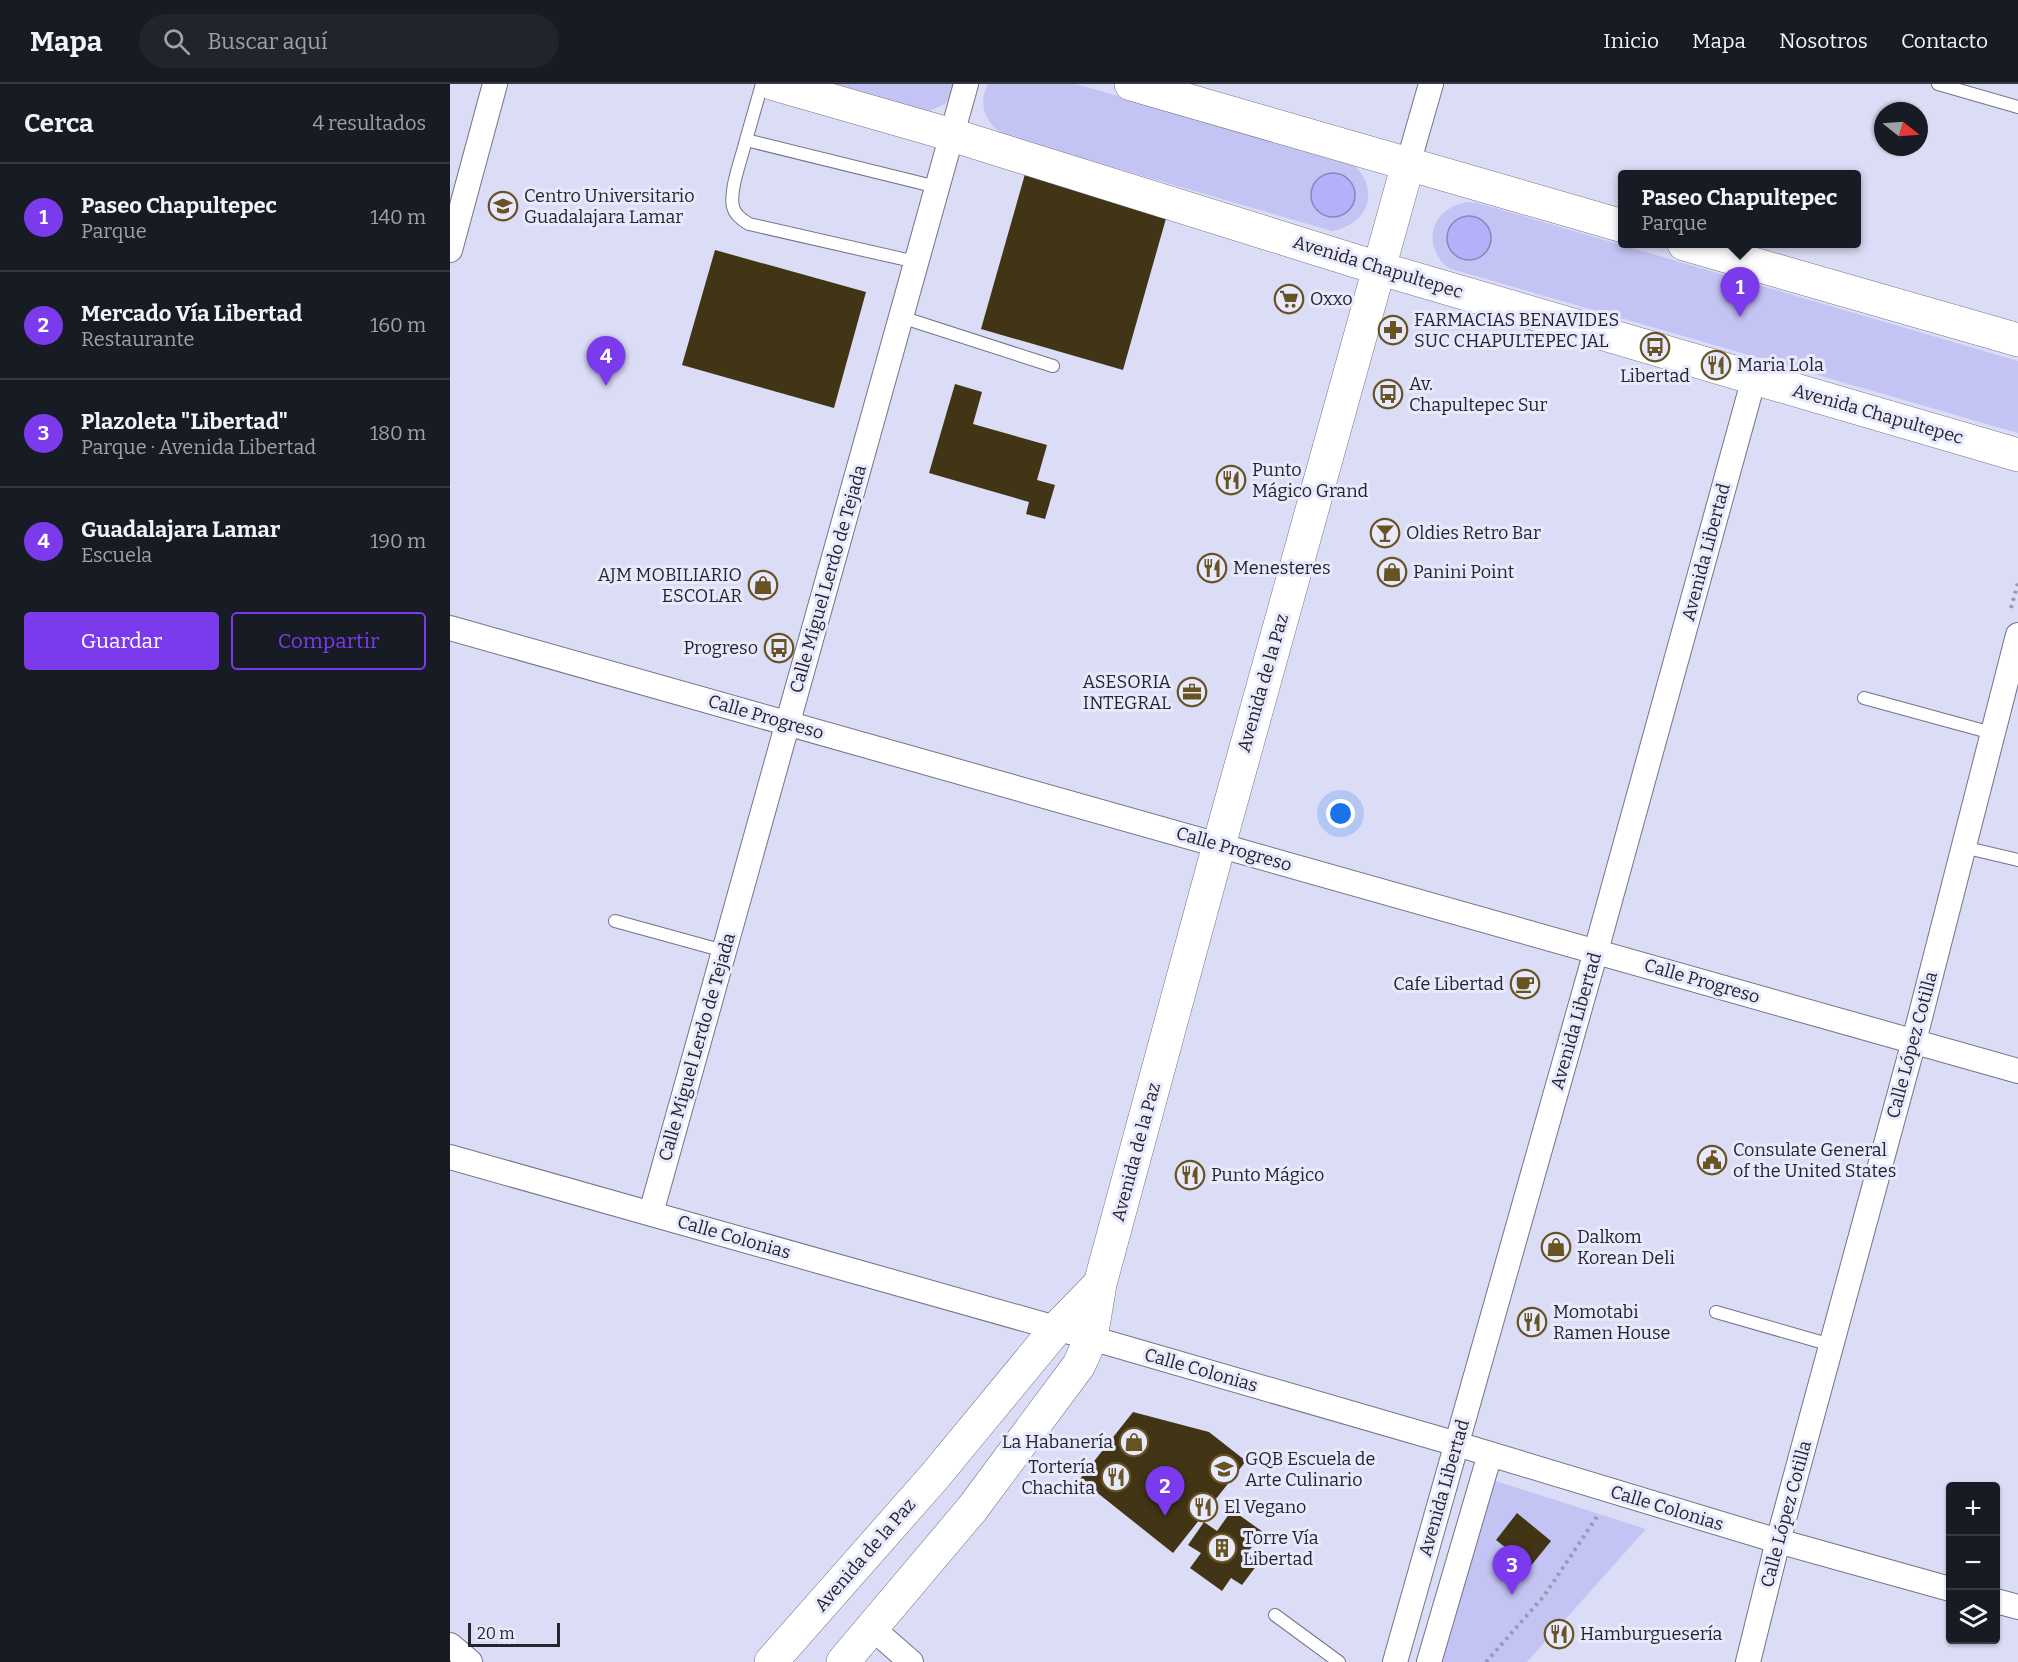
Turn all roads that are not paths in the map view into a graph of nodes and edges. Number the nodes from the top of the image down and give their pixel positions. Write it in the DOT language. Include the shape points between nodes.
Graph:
graph roads {
  1 [pos="495,84"];
  2 [pos="762,84"];
  3 [pos="774,84"];
  4 [pos="966,84"];
  5 [pos="1131,84"];
  6 [pos="1431,84"];
  7 [pos="1938,84"];
  8 [pos="2018,107"];
  9 [pos="951,135"];
  10 [pos="746,140"];
  11 [pos="1408,164"];
  12 [pos="937,187"];
  13 [pos="1618,225"];
  14 [pos="1701,248"];
  15 [pos="450,249"];
  16 [pos="916,262"];
  17 [pos="1378,268"];
  18 [pos="901,317"];
  19 [pos="2018,340"];
  20 [pos="1053,366"];
  21 [pos="1754,378"];
  22 [pos="2018,455"];
  23 [pos="450,628"];
  24 [pos="2018,635"];
  25 [pos="1864,698"];
  26 [pos="788,723"];
  27 [pos="1992,733"];
  28 [pos="1219,844"];
  29 [pos="1963,847"];
  30 [pos="2018,860"];
  31 [pos="615,921"];
  32 [pos="724,951"];
  33 [pos="1596,951"];
  34 [pos="1914,1041"];
  35 [pos="2018,1071"];
  36 [pos="450,1157"];
  37 [pos="651,1213"];
  38 [pos="1100,1284"];
  39 [pos="1716,1312"];
  40 [pos="1056,1329"];
  41 [pos="1091,1338"];
  42 [pos="1832,1345"];
  43 [pos="1457,1444"];
  44 [pos="1490,1454"];
  45 [pos="1778,1541"];
  46 [pos="1946,1588"];
  47 [pos="2000,1602"];
  48 [pos="2018,1607"];
  49 [pos="1275,1615"];
  50 [pos="872,1628"];
  51 [pos="450,1645"];
  52 [pos="471,1662"];
  53 [pos="771,1662"];
  54 [pos="843,1662"];
  55 [pos="911,1662"];
  56 [pos="1340,1662"];
  57 [pos="1395,1662"];
  58 [pos="1428,1662"];
  59 [pos="1748,1662"];
  1 -- 15 [label="street"];
  2 -- 10 [label="lane"];
  3 -- 9 [label="street, Avenida Chapultepec"];
  4 -- 9 [label="street, Calle Miguel Lerdo de Tejada"];
  5 -- 11 [label="street"];
  6 -- 11 [label="street, Avenida de la Paz"];
  7 -- 8 [label="lane"];
  9 -- 12 [label="street, Calle Miguel Lerdo de Tejada"];
  9 -- 17 [label="street, Avenida Chapultepec"];
  10 -- 12 [label="lane"];
  10 -- 16 [label="lane" via="732,197 739,218 749,224"];
  11 -- 13 [label="street"];
  11 -- 17 [label="street, Avenida de la Paz"];
  12 -- 16 [label="street, Calle Miguel Lerdo de Tejada"];
  14 -- 19 [label="street"];
  16 -- 18 [label="street, Calle Miguel Lerdo de Tejada"];
  17 -- 21 [label="street, Avenida Chapultepec"];
  17 -- 28 [label="street, Avenida de la Paz"];
  18 -- 20 [label="lane"];
  18 -- 26 [label="street, Calle Miguel Lerdo de Tejada"];
  21 -- 22 [label="street, Avenida Chapultepec"];
  21 -- 33 [label="street, Avenida Libertad"];
  23 -- 26 [label="street, Calle Progreso"];
  24 -- 27 [label="street, Calle López Cotilla"];
  25 -- 27 [label="lane"];
  26 -- 28 [label="street, Calle Progreso"];
  26 -- 32 [label="street, Calle Miguel Lerdo de Tejada"];
  27 -- 29 [label="street, Calle López Cotilla"];
  28 -- 33 [label="street, Calle Progreso"];
  28 -- 38 [label="street, Avenida de la Paz"];
  29 -- 30 [label="lane"];
  29 -- 34 [label="street, Calle López Cotilla"];
  31 -- 32 [label="lane"];
  32 -- 37 [label="street, Calle Miguel Lerdo de Tejada"];
  33 -- 34 [label="street, Calle Progreso"];
  33 -- 43 [label="street, Avenida Libertad"];
  34 -- 35 [label="street, Calle Progreso"];
  34 -- 42 [label="street, Calle López Cotilla"];
  36 -- 37 [label="street, Calle Colonias"];
  37 -- 40 [label="street, Calle Colonias"];
  38 -- 40 [label="street, Avenida de la Paz"];
  38 -- 41 [label="street, Avenida de la Paz"];
  39 -- 42 [label="lane"];
  40 -- 41 [label="street, Calle Colonias"];
  40 -- 53 [label="street, Avenida de la Paz" via="934,1477"];
  41 -- 43 [label="street, Calle Colonias"];
  41 -- 50 [label="street, Avenida de la Paz" via="1079,1365 972,1509"];
  42 -- 45 [label="street, Calle López Cotilla"];
  43 -- 44 [label="street, Calle Colonias"];
  43 -- 57 [label="street, Avenida Libertad"];
  44 -- 45 [label="street, Calle Colonias"];
  44 -- 58 [label="street"];
  45 -- 46 [label="street, Calle Colonias"];
  45 -- 59 [label="street, Calle López Cotilla"];
  47 -- 48 [label="street"];
  49 -- 56 [label="lane"];
  50 -- 54 [label="street, Avenida de la Paz"];
  50 -- 55 [label="street"];
  51 -- 52 [label="street"];
}
